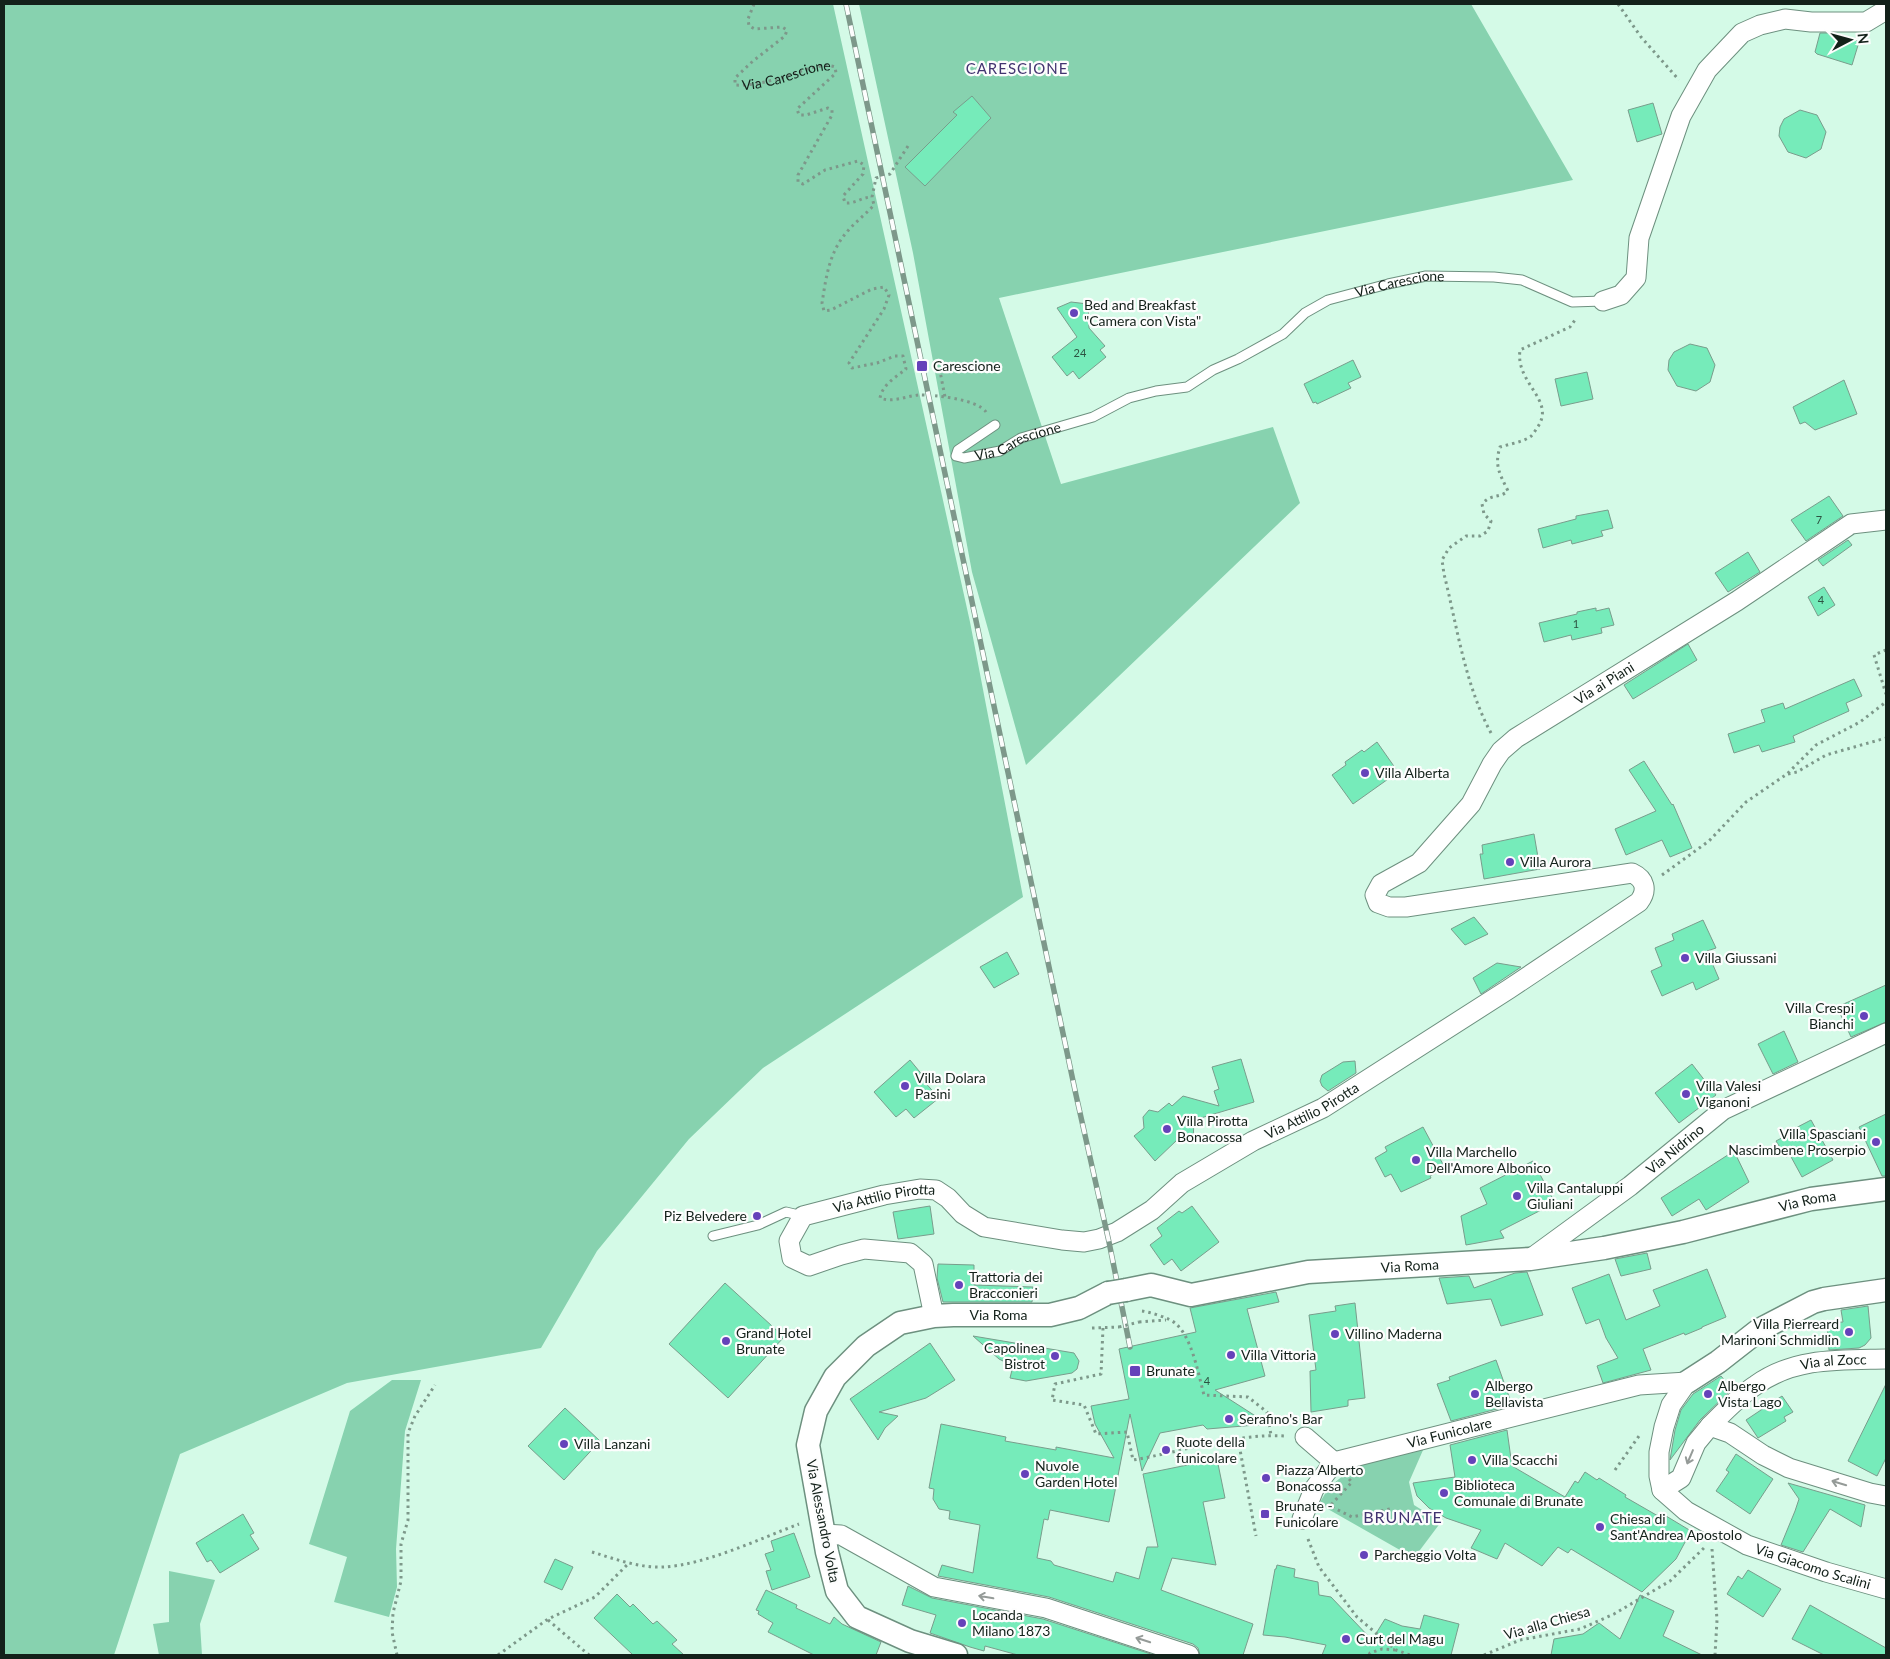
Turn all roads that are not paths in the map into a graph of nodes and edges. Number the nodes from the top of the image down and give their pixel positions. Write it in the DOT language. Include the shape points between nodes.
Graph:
graph roads {
  1 [pos="1886,10"];
  2 [pos="1604,301"];
  3 [pos="995,425"];
  4 [pos="1886,520"];
  5 [pos="1645,887"];
  6 [pos="1886,1033"];
  7 [pos="1886,1189"];
  8 [pos="803,1216"];
  9 [pos="713,1236"];
  10 [pos="1530,1259"];
  11 [pos="1886,1290"];
  12 [pos="934,1316"];
  13 [pos="1886,1358"];
  14 [pos="1687,1382"];
  15 [pos="1710,1426"];
  16 [pos="1305,1437"];
  17 [pos="1334,1462"];
  18 [pos="1662,1490"];
  19 [pos="1886,1496"];
  20 [pos="1302,1519"];
  21 [pos="822,1525"];
  22 [pos="1886,1589"];
  23 [pos="956,1655"];
  24 [pos="1189,1655"];
  1 -- 2 [label="street, Via Carescione" via="1866,22 1785,19 1742,33 1708,70 1681,116 1639,238 1636,278 1621,294"];
  2 -- 3 [label="lane, Via Carescione" via="1572,302 1522,280 1426,276 1328,300 1306,313 1283,334 1187,386 1128,398 1093,417 1022,438 1000,451 964,458 956,456 958,450"];
  4 -- 5 [label="street, Via ai Piani" via="1851,524 1737,601 1516,738 1492,764 1471,804 1419,863 1381,884 1375,895 1378,903 1406,907 1619,873 1640,877"];
  5 -- 8 [label="street, Via Attilio Pirotta" via="1639,902 1509,989 1323,1108 1253,1141 1182,1183 1152,1210 1117,1232 1084,1242 984,1227 963,1214 936,1190 920,1189"];
  6 -- 10 [label="street, Via Nidrino" via="1723,1110 1630,1186"];
  7 -- 10 [label="street, Via Roma" via="1811,1199 1683,1232"];
  8 -- 9 [label="lane" via="786,1212 758,1225"];
  8 -- 12 [label="street" via="789,1241 792,1258 809,1266 864,1249 910,1253 923,1264"];
  10 -- 12 [label="street, Via Roma" via="1308,1272 1191,1295 1151,1285 1122,1291 1050,1316"];
  11 -- 14 [label="street" via="1813,1302 1760,1330"];
  12 -- 21 [label="street, Via Alessandro Volta" via="900,1324 866,1346 835,1377 816,1411 808,1445"];
  13 -- 15 [label="street, Via al Zocc" via="1827,1360 1788,1367 1755,1385"];
  14 -- 17 [label="street, Via Funicolare" via="1639,1385"];
  14 -- 18 [label="street" via="1671,1405 1664,1427 1659,1452"];
  15 -- 18 [label="street, Via al Zocc, one-way" via="1696,1443 1680,1478"];
  19 -- 15 [label="street, one-way" via="1789,1468 1730,1433"];
  16 -- 17 [label="street"];
  17 -- 20 [label="street" via="1314,1490"];
  18 -- 22 [label="street, Via Giacomo Scalini" via="1686,1510 1747,1545"];
  21 -- 23 [label="street, Via Alessandro Volta" via="837,1591 857,1617 910,1641"];
  24 -- 21 [label="street, one-way" via="1046,1608 934,1587"];
}
